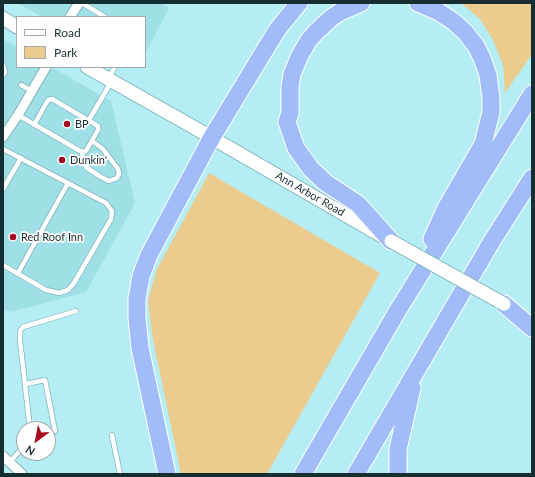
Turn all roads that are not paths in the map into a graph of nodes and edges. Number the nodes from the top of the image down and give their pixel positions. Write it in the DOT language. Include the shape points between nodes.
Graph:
graph roads {
  1 [pos="81,3"];
  2 [pos="299,3"];
  3 [pos="361,3"];
  4 [pos="418,3"];
  5 [pos="71,16"];
  6 [pos="103,16"];
  7 [pos="3,18"];
  8 [pos="16,26"];
  9 [pos="3,65"];
  10 [pos="45,68"];
  11 [pos="89,68"];
  12 [pos="115,68"];
  13 [pos="3,75"];
  14 [pos="110,80"];
  15 [pos="21,85"];
  16 [pos="32,91"];
  17 [pos="532,94"];
  18 [pos="18,116"];
  19 [pos="89,120"];
  20 [pos="34,125"];
  21 [pos="3,137"];
  22 [pos="212,137"];
  23 [pos="92,141"];
  24 [pos="3,149"];
  25 [pos="82,152"];
  26 [pos="21,158"];
  27 [pos="532,178"];
  28 [pos="68,183"];
  29 [pos="3,189"];
  30 [pos="391,240"];
  31 [pos="3,265"];
  32 [pos="18,273"];
  33 [pos="504,304"];
  34 [pos="398,310"];
  35 [pos="76,311"];
  36 [pos="532,320"];
  37 [pos="532,328"];
  38 [pos="415,371"];
  39 [pos="26,384"];
  40 [pos="29,421"];
  41 [pos="53,421"];
  42 [pos="112,436"];
  43 [pos="16,452"];
  44 [pos="6,459"];
  45 [pos="22,474"];
  46 [pos="120,474"];
  47 [pos="167,474"];
  48 [pos="303,474"];
  49 [pos="356,474"];
  50 [pos="398,474"];
  1 -- 5 [label="street"];
  1 -- 6 [label="lane"];
  2 -- 22 [label="highway" via="277,30"];
  3 -- 30 [label="highway" via="331,18 309,40 292,74 290,113 287,122 296,148 311,169 326,183 358,204"];
  4 -- 34 [label="highway" via="454,22 476,46 491,88 491,112 483,144 446,208"];
  7 -- 8 [label="main road"];
  9 -- 13 [label="lane"];
  10 -- 16 [label="street"];
  11 -- 14 [label="main road, Ann Arbor Road"];
  12 -- 14 [label="lane"];
  14 -- 19 [label="lane"];
  14 -- 22 [label="main road, Ann Arbor Road"];
  15 -- 16 [label="lane"];
  16 -- 18 [label="street"];
  17 -- 34 [label="highway"];
  18 -- 20 [label="lane"];
  18 -- 21 [label="street"];
  19 -- 20 [label="lane" via="52,99 48,100"];
  19 -- 23 [label="lane" via="98,126"];
  20 -- 25 [label="lane"];
  22 -- 30 [label="main road, Ann Arbor Road"];
  22 -- 47 [label="highway" via="149,255 138,288 140,348"];
  23 -- 25 [label="lane" via="86,151"];
  23 -- 25 [label="lane" via="103,149 118,169 117,178 109,181 87,168"];
  24 -- 26 [label="lane"];
  26 -- 28 [label="lane"];
  26 -- 29 [label="lane"];
  27 -- 38 [label="highway"];
  28 -- 32 [label="lane"];
  28 -- 32 [label="lane" via="106,203 112,211 111,219 68,290 59,293 46,290"];
  30 -- 33 [label="main road, Ann Arbor Road, bridge"];
  31 -- 32 [label="lane"];
  33 -- 36 [label="main road, Ann Arbor Road"];
  33 -- 37 [label="highway"];
  34 -- 48 [label="highway"];
  35 -- 39 [label="lane" via="23,327 20,331"];
  38 -- 49 [label="highway"];
  38 -- 50 [label="highway" via="398,449"];
  39 -- 40 [label="lane"];
  39 -- 41 [label="lane" via="45,380"];
  42 -- 46 [label="lane"];
  43 -- 44 [label="lane"];
  44 -- 45 [label="street"];
}
